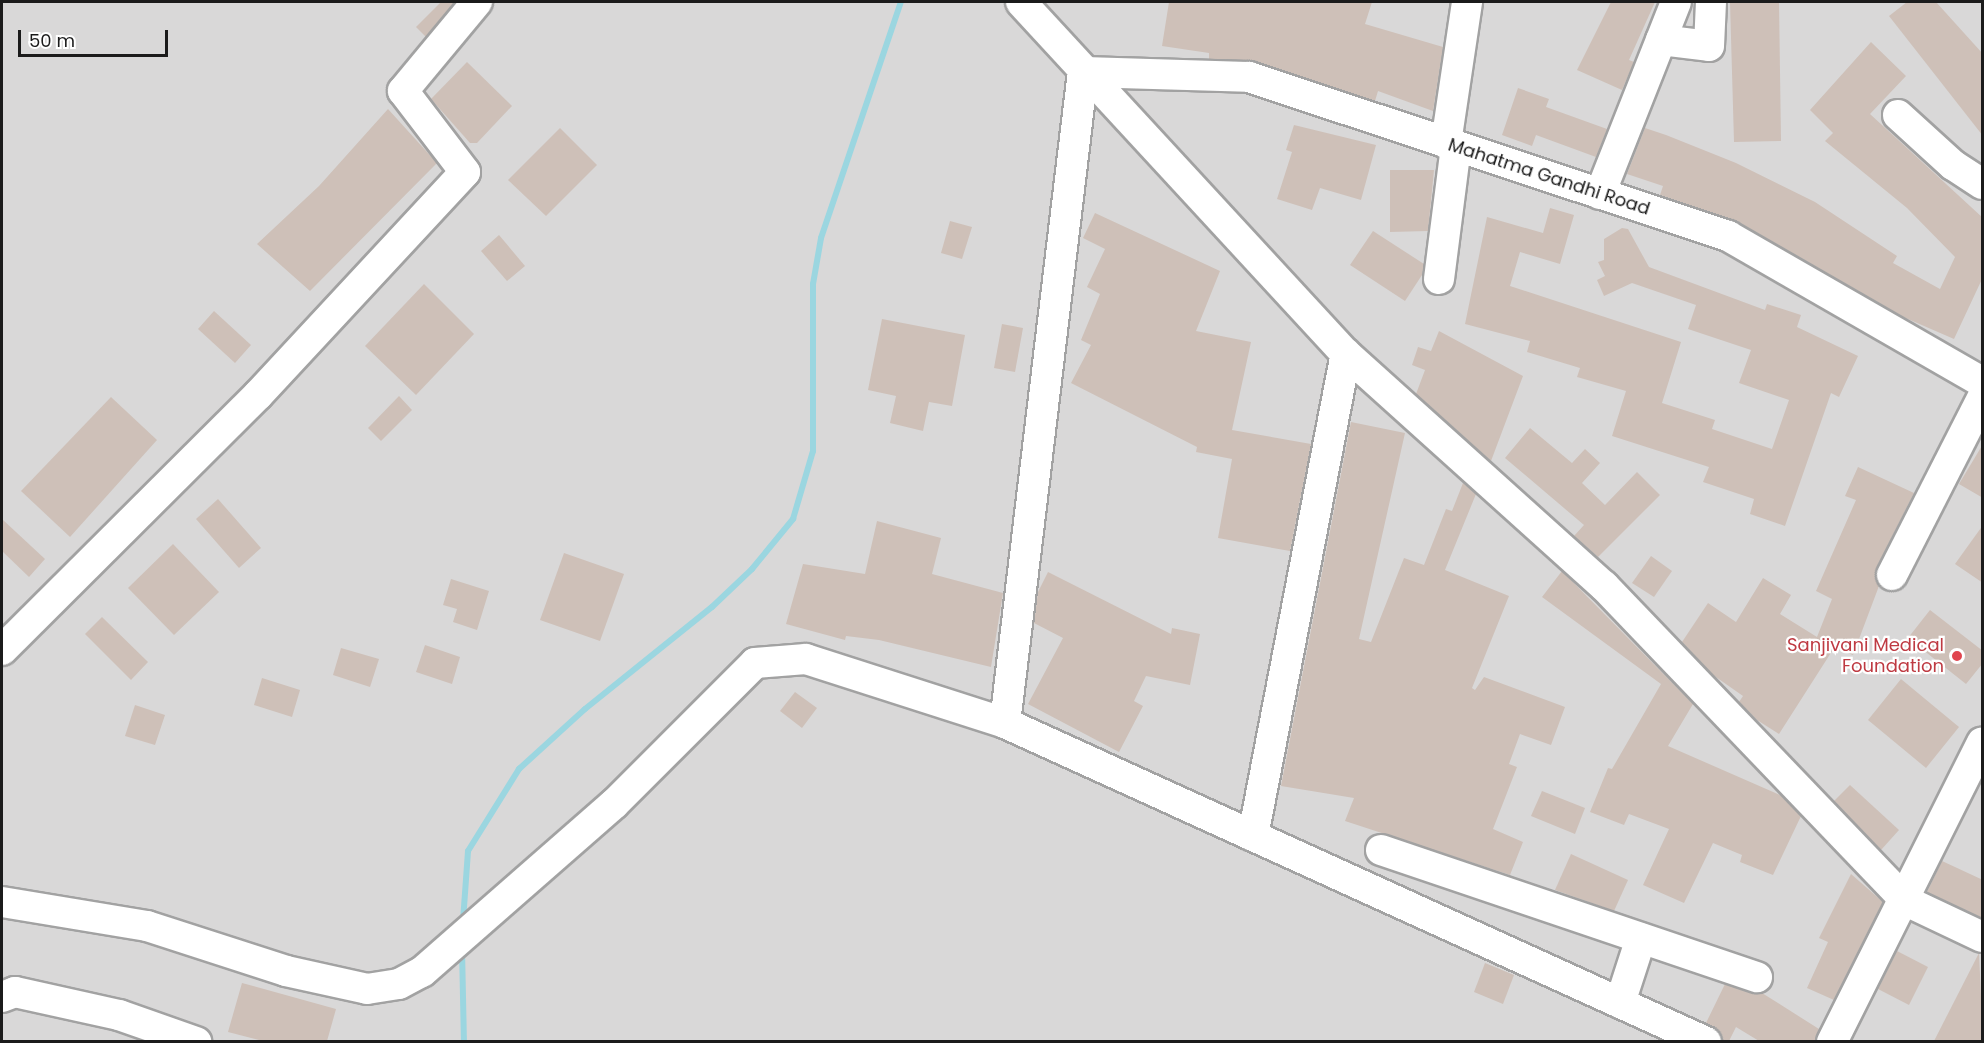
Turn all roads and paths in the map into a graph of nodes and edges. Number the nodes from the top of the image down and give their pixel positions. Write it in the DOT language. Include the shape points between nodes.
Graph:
graph roads {
  1 [pos="477,2"];
  2 [pos="1021,2"];
  3 [pos="1467,2"];
  4 [pos="1676,2"];
  5 [pos="1711,2"];
  6 [pos="1661,40"];
  7 [pos="1083,72"];
  8 [pos="1898,115"];
  9 [pos="1451,144"];
  10 [pos="1983,184"];
  11 [pos="1600,194"];
  12 [pos="1439,279"];
  13 [pos="1346,354"];
  14 [pos="1983,382"];
  15 [pos="1983,398"];
  16 [pos="1892,575"];
  17 [pos="2,650"];
  18 [pos="1005,723"];
  19 [pos="1983,744"];
  20 [pos="1253,836"];
  21 [pos="1381,850"];
  22 [pos="1906,901"];
  23 [pos="2,902"];
  24 [pos="1983,937"];
  25 [pos="1641,938"];
  26 [pos="1757,977"];
  27 [pos="2,997"];
  28 [pos="1620,1003"];
  29 [pos="196,1041"];
  30 [pos="1706,1041"];
  31 [pos="1832,1041"];
  1 -- 17 [label="street" via="403,91 465,172 258,395"];
  2 -- 7 [label="street"];
  3 -- 9 [label="street"];
  4 -- 6 [label="street"];
  5 -- 6 [label="street" via="1709,46"];
  6 -- 11 [label="street"];
  7 -- 9 [label="street, Mahatma Gandhi Road" via="1249,77"];
  7 -- 13 [label="street"];
  7 -- 18 [label="street"];
  8 -- 10 [label="street" via="1953,165"];
  9 -- 11 [label="street, Mahatma Gandhi Road"];
  9 -- 12 [label="street"];
  11 -- 14 [label="street, Mahatma Gandhi Road" via="1728,236"];
  13 -- 20 [label="street"];
  13 -- 22 [label="street" via="1604,586"];
  15 -- 16 [label="street"];
  18 -- 20 [label="street"];
  18 -- 23 [label="street" via="806,659 755,663 614,804 422,972 399,984 367,989 286,971 147,926"];
  19 -- 22 [label="street"];
  20 -- 28 [label="street"];
  21 -- 25 [label="street"];
  22 -- 24 [label="street"];
  22 -- 31 [label="street"];
  25 -- 26 [label="street"];
  25 -- 28 [label="street"];
  27 -- 29 [label="street" via="15,992 108,1013"];
  28 -- 30 [label="street"];
}
